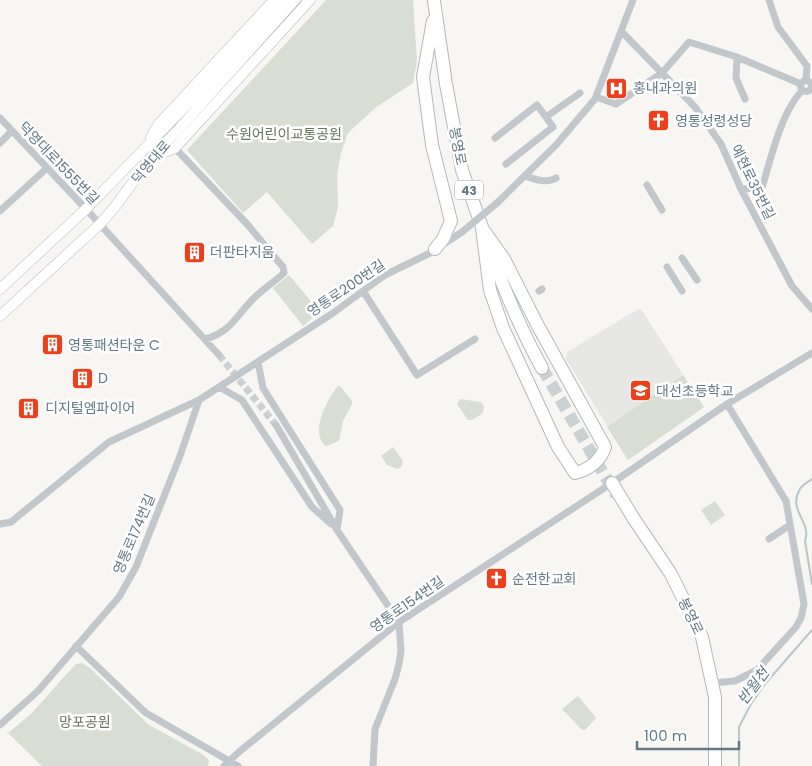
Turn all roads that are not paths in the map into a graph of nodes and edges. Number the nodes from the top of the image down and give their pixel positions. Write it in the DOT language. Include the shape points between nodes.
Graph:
graph roads {
  1 [pos="274,0"];
  2 [pos="285,0"];
  3 [pos="294,0"];
  4 [pos="310,0"];
  5 [pos="633,0"];
  6 [pos="769,0"];
  7 [pos="436,3"];
  8 [pos="621,31"];
  9 [pos="737,57"];
  10 [pos="662,72"];
  11 [pos="213,84"];
  12 [pos="807,85"];
  13 [pos="580,93"];
  14 [pos="596,97"];
  15 [pos="745,99"];
  16 [pos="546,117"];
  17 [pos="0,118"];
  18 [pos="12,132"];
  19 [pos="495,138"];
  20 [pos="0,143"];
  21 [pos="175,148"];
  22 [pos="147,154"];
  23 [pos="506,164"];
  24 [pos="47,168"];
  25 [pos="525,176"];
  26 [pos="556,178"];
  27 [pos="647,185"];
  28 [pos="741,189"];
  29 [pos="86,209"];
  30 [pos="662,210"];
  31 [pos="0,211"];
  32 [pos="100,224"];
  33 [pos="482,228"];
  34 [pos="435,249"];
  35 [pos="682,258"];
  36 [pos="667,268"];
  37 [pos="697,280"];
  38 [pos="0,289"];
  39 [pos="363,291"];
  40 [pos="682,291"];
  41 [pos="812,309"];
  42 [pos="0,316"];
  43 [pos="205,339"];
  44 [pos="475,339"];
  45 [pos="812,353"];
  46 [pos="219,354"];
  47 [pos="258,362"];
  48 [pos="542,368"];
  49 [pos="219,387"];
  50 [pos="199,400"];
  51 [pos="727,404"];
  52 [pos="276,425"];
  53 [pos="612,483"];
  54 [pos="0,524"];
  55 [pos="790,525"];
  56 [pos="337,530"];
  57 [pos="769,539"];
  58 [pos="399,622"];
  59 [pos="76,646"];
  60 [pos="712,683"];
  61 [pos="0,725"];
  62 [pos="226,764"];
  63 [pos="238,766"];
  64 [pos="373,766"];
  65 [pos="715,766"];
  1 -- 22 [label="main road" via="158,125"];
  2 -- 11 [label="main road, 덕영대로"];
  3 -- 11 [label="main road, 덕영대로"];
  4 -- 21 [label="main road"];
  5 -- 8 [label="street, 영통로200번길"];
  6 -- 12 [label="street" via="778,27 808,66"];
  7 -- 33 [label="highway, 봉영로 / 43" via="446,84 462,170"];
  7 -- 34 [label="highway" via="423,77 432,145 451,221"];
  8 -- 10 [label="street, 예현로35번길"];
  8 -- 14 [label="street, 영통로200번길"];
  9 -- 10 [label="street" via="688,42"];
  9 -- 12 [label="street"];
  9 -- 15 [label="street" via="736,78"];
  10 -- 14 [label="street" via="616,104"];
  10 -- 28 [label="street, 예현로35번길" via="695,107 721,144"];
  11 -- 22 [label="main road, 덕영대로"];
  12 -- 28 [label="street" via="790,104 762,188"];
  13 -- 16 [label="street"];
  14 -- 25 [label="street, 영통로200번길"];
  16 -- 19 [label="street" via="537,106"];
  16 -- 23 [label="street" via="553,127"];
  17 -- 18 [label="street, 덕영대로1555번길"];
  18 -- 20 [label="street"];
  18 -- 24 [label="street, 덕영대로1555번길"];
  21 -- 22 [label="main road"];
  21 -- 43 [label="street" via="248,224 284,272 227,328 217,336"];
  22 -- 29 [label="main road, 덕영대로"];
  22 -- 32 [label="main road, 덕영대로" via="114,208"];
  24 -- 29 [label="street, 덕영대로1555번길"];
  24 -- 31 [label="street"];
  25 -- 26 [label="street" via="542,181"];
  25 -- 34 [label="street, 영통로200번길, bridge" via="498,203"];
  27 -- 30 [label="street"];
  28 -- 41 [label="street, 예현로35번길" via="792,286"];
  29 -- 32 [label="street, 덕영대로1555번길"];
  29 -- 38 [label="main road, 덕영대로"];
  32 -- 42 [label="main road, 덕영대로"];
  32 -- 43 [label="street, 덕영대로1555번길"];
  33 -- 33 [label="highway" via="490,290 503,328 558,447 576,473 583,471 602,456 605,447 504,259"];
  33 -- 48 [label="highway, 봉영로 / 43" via="506,295"];
  34 -- 39 [label="street, 영통로200번길" via="385,275"];
  35 -- 37 [label="street"];
  36 -- 40 [label="street"];
  39 -- 44 [label="street" via="417,375"];
  39 -- 47 [label="street, 영통로200번길"];
  43 -- 46 [label="street, 덕영대로1555번길"];
  45 -- 51 [label="street"];
  47 -- 49 [label="street, 영통로200번길"];
  47 -- 56 [label="street" via="263,388 340,510"];
  49 -- 50 [label="street, 영통로200번길"];
  49 -- 56 [label="street" via="242,400 312,507"];
  50 -- 54 [label="street, 영통로200번길" via="110,442 11,522"];
  50 -- 59 [label="street, 영통로174번길" via="136,567 119,596"];
  51 -- 53 [label="street, 영통로154번길"];
  51 -- 55 [label="street" via="786,500"];
  52 -- 56 [label="street"];
  53 -- 58 [label="street, 영통로154번길"];
  53 -- 60 [label="highway, 봉영로" via="676,583 702,637"];
  55 -- 57 [label="street"];
  55 -- 60 [label="street" via="804,604 801,618 757,670 735,681"];
  56 -- 58 [label="street"];
  58 -- 62 [label="street, 영통로154번길"];
  58 -- 64 [label="street" via="399,664 375,729"];
  59 -- 61 [label="street, 영통로174번길" via="38,691"];
  59 -- 62 [label="street" via="146,713"];
  60 -- 65 [label="highway, 봉영로"];
  62 -- 63 [label="street"];
}
